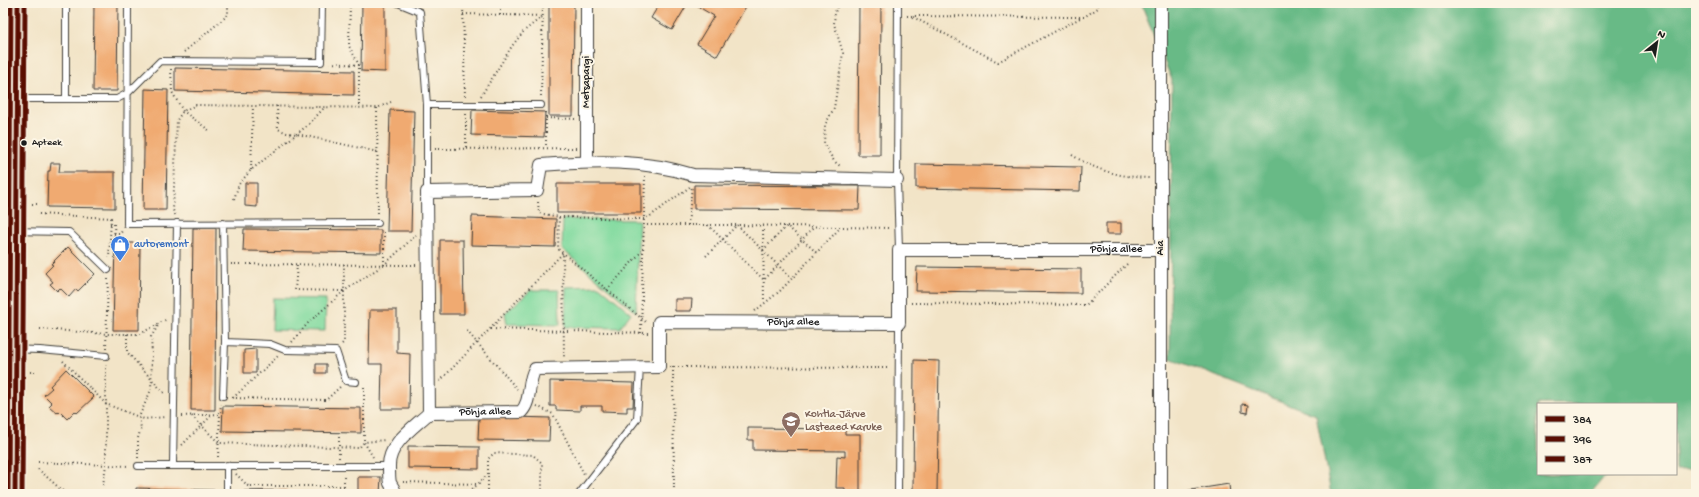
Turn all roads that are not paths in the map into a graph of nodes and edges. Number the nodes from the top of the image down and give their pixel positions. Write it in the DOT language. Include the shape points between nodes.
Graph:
graph roads {
  1 [pos="6,3"];
  2 [pos="18,3"];
  3 [pos="66,3"];
  4 [pos="128,3"];
  5 [pos="322,3"];
  6 [pos="398,3"];
  7 [pos="587,3"];
  8 [pos="898,3"];
  9 [pos="1161,3"];
  10 [pos="128,93"];
  11 [pos="11,98"];
  12 [pos="66,98"];
  13 [pos="427,104"];
  14 [pos="541,105"];
  15 [pos="8,129"];
  16 [pos="587,162"];
  17 [pos="897,180"];
  18 [pos="427,192"];
  19 [pos="177,223"];
  20 [pos="224,223"];
  21 [pos="378,223"];
  22 [pos="11,231"];
  23 [pos="899,250"];
  24 [pos="1161,250"];
  25 [pos="108,270"];
  26 [pos="8,321"];
  27 [pos="899,323"];
  28 [pos="225,342"];
  29 [pos="11,350"];
  30 [pos="106,356"];
  31 [pos="640,368"];
  32 [pos="356,382"];
  33 [pos="8,384"];
  34 [pos="223,396"];
  35 [pos="429,414"];
  36 [pos="173,465"];
  37 [pos="227,465"];
  38 [pos="138,466"];
  39 [pos="383,466"];
  40 [pos="5,494"];
  41 [pos="15,494"];
  42 [pos="228,494"];
  43 [pos="395,494"];
  44 [pos="579,494"];
  45 [pos="898,494"];
  46 [pos="1161,494"];
  1 -- 11 [label="main road"];
  2 -- 11 [label="main road"];
  3 -- 12 [label="lane"];
  4 -- 10 [label="lane"];
  5 -- 10 [label="lane" via="321,62 160,61"];
  6 -- 13 [label="lane" via="420,12"];
  7 -- 16 [label="street, Metsapargi"];
  8 -- 17 [label="lane"];
  9 -- 24 [label="street, Aia"];
  10 -- 12 [label="lane" via="117,99"];
  10 -- 19 [label="lane" via="127,224"];
  11 -- 12 [label="lane"];
  11 -- 15 [label="main road"];
  13 -- 14 [label="lane"];
  13 -- 18 [label="lane"];
  15 -- 22 [label="main road"];
  16 -- 17 [label="street" via="646,163 693,175"];
  16 -- 18 [label="street" via="542,165 537,190"];
  17 -- 23 [label="lane"];
  18 -- 35 [label="street"];
  19 -- 20 [label="lane"];
  19 -- 36 [label="lane"];
  20 -- 21 [label="lane"];
  20 -- 28 [label="lane"];
  22 -- 25 [label="lane" via="69,232"];
  22 -- 26 [label="main road"];
  23 -- 24 [label="street, Põhja allee"];
  23 -- 27 [label="street"];
  24 -- 46 [label="street, Aia"];
  26 -- 29 [label="main road"];
  27 -- 31 [label="street, Põhja allee" via="660,322 659,367"];
  27 -- 45 [label="lane"];
  28 -- 32 [label="lane" via="270,344 285,350 336,351 346,381"];
  28 -- 34 [label="lane"];
  29 -- 30 [label="lane"];
  29 -- 33 [label="main road"];
  31 -- 35 [label="street, Põhja allee" via="535,369 526,407 521,412"];
  31 -- 44 [label="lane" via="637,419"];
  33 -- 40 [label="main road"];
  33 -- 41 [label="main road"];
  35 -- 39 [label="street" via="402,438"];
  36 -- 37 [label="lane"];
  36 -- 38 [label="lane"];
  37 -- 39 [label="lane"];
  37 -- 42 [label="lane"];
  39 -- 43 [label="street"];
}
